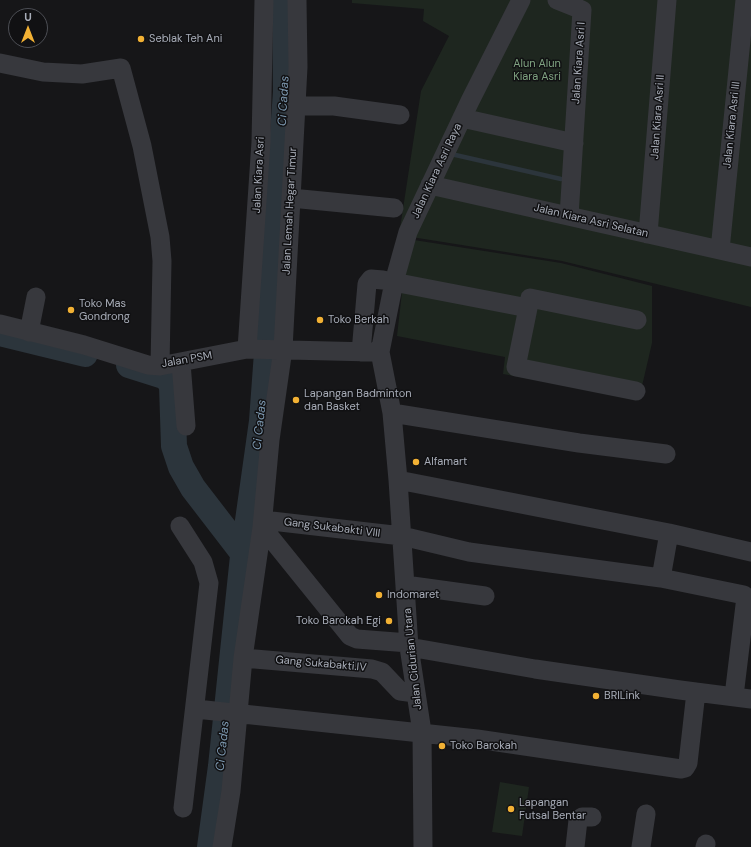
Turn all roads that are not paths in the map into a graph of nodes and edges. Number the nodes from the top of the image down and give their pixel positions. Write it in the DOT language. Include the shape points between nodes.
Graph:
graph roads {
  1 [pos="264,0"];
  2 [pos="297,0"];
  3 [pos="521,0"];
  4 [pos="557,0"];
  5 [pos="667,0"];
  6 [pos="745,0"];
  7 [pos="0,63"];
  8 [pos="297,106"];
  9 [pos="400,115"];
  10 [pos="462,118"];
  11 [pos="574,142"];
  12 [pos="430,185"];
  13 [pos="292,198"];
  14 [pos="394,208"];
  15 [pos="569,216"];
  16 [pos="648,234"];
  17 [pos="720,250"];
  18 [pos="751,257"];
  19 [pos="394,282"];
  20 [pos="36,297"];
  21 [pos="528,308"];
  22 [pos="637,320"];
  23 [pos="0,324"];
  24 [pos="29,332"];
  25 [pos="251,349"];
  26 [pos="280,350"];
  27 [pos="360,352"];
  28 [pos="380,352"];
  29 [pos="181,362"];
  30 [pos="160,366"];
  31 [pos="636,391"];
  32 [pos="392,413"];
  33 [pos="186,426"];
  34 [pos="666,454"];
  35 [pos="398,480"];
  36 [pos="262,524"];
  37 [pos="180,526"];
  38 [pos="669,533"];
  39 [pos="402,536"];
  40 [pos="751,552"];
  41 [pos="661,578"];
  42 [pos="405,585"];
  43 [pos="485,596"];
  44 [pos="747,630"];
  45 [pos="409,645"];
  46 [pos="243,658"];
  47 [pos="696,692"];
  48 [pos="415,693"];
  49 [pos="743,697"];
  50 [pos="202,710"];
  51 [pos="232,714"];
  52 [pos="422,732"];
  53 [pos="183,808"];
  54 [pos="646,814"];
  55 [pos="592,817"];
  56 [pos="222,847"];
  57 [pos="423,847"];
  58 [pos="575,847"];
  59 [pos="641,847"];
  1 -- 25 [label="street, Jalan Kiara Asri" via="261,142"];
  2 -- 8 [label="street, Jalan Lemah Hegar Timur"];
  3 -- 10 [label="street, Jalan Kiara Asri Raya"];
  4 -- 11 [label="street, Jalan Kiara Asri I" via="582,10"];
  5 -- 16 [label="street, Jalan Kiara Asri II"];
  6 -- 17 [label="street, Jalan Kiara Asri III"];
  7 -- 30 [label="street" via="43,72 82,74 121,68 142,146 160,237"];
  8 -- 9 [label="street" via="334,106"];
  8 -- 13 [label="street, Jalan Lemah Hegar Timur"];
  10 -- 11 [label="street"];
  10 -- 12 [label="street, Jalan Kiara Asri Raya"];
  11 -- 15 [label="street, Jalan Kiara Asri I"];
  12 -- 15 [label="street, Jalan Kiara Asri Selatan"];
  12 -- 19 [label="street, Jalan Kiara Asri Raya" via="408,232"];
  13 -- 14 [label="street"];
  13 -- 26 [label="street, Jalan Lemah Hegar Timur"];
  15 -- 16 [label="street, Jalan Kiara Asri Selatan"];
  16 -- 17 [label="street, Jalan Kiara Asri Selatan"];
  17 -- 18 [label="street, Jalan Kiara Asri Selatan"];
  19 -- 21 [label="street"];
  19 -- 27 [label="street" via="371,279 367,284"];
  19 -- 28 [label="street, Jalan Kiara Asri Raya"];
  20 -- 24 [label="street"];
  21 -- 22 [label="street" via="530,298"];
  21 -- 31 [label="street" via="516,367"];
  23 -- 24 [label="street, Jalan PSM"];
  24 -- 30 [label="street, Jalan PSM" via="84,345 148,365"];
  25 -- 26 [label="street, Jalan PSM"];
  25 -- 29 [label="street, Jalan PSM"];
  26 -- 27 [label="street, Jalan PSM"];
  26 -- 36 [label="street, Jalan Lemah Hegar Timur"];
  27 -- 28 [label="street, Jalan PSM"];
  28 -- 32 [label="street, Jalan Cidurian Utara"];
  29 -- 30 [label="street, Jalan PSM"];
  29 -- 33 [label="street"];
  32 -- 34 [label="street"];
  32 -- 35 [label="street, Jalan Cidurian Utara"];
  35 -- 38 [label="street"];
  35 -- 39 [label="street, Jalan Cidurian Utara"];
  36 -- 39 [label="street, Gang Sukabakti VIII"];
  36 -- 45 [label="street" via="350,636"];
  36 -- 46 [label="street, Jalan Lemah Hegar Timur"];
  37 -- 50 [label="street" via="203,562 210,583"];
  38 -- 40 [label="street"];
  38 -- 41 [label="street"];
  39 -- 41 [label="street, Gang Sukabakti VIII" via="469,552"];
  39 -- 42 [label="street, Jalan Cidurian Utara"];
  41 -- 44 [label="street, Gang Sukabakti VIII" via="744,595"];
  42 -- 43 [label="street"];
  42 -- 45 [label="street, Jalan Cidurian Utara"];
  44 -- 49 [label="street"];
  45 -- 47 [label="street" via="535,669"];
  45 -- 48 [label="street, Jalan Cidurian Utara"];
  46 -- 48 [label="street, Gang Sukabakti.IV" via="372,669 382,672 400,691"];
  46 -- 51 [label="street, Jalan Lemah Hegar Timur"];
  47 -- 49 [label="street"];
  47 -- 52 [label="street" via="688,763 681,769"];
  48 -- 52 [label="street, Jalan Cidurian Utara"];
  50 -- 51 [label="street"];
  50 -- 53 [label="street"];
  51 -- 52 [label="street"];
  51 -- 56 [label="street, Jalan Lemah Hegar Timur" via="231,791"];
  52 -- 57 [label="street, Jalan Cidurian Utara"];
  54 -- 59 [label="street"];
  55 -- 58 [label="street" via="582,817 578,820"];
}
